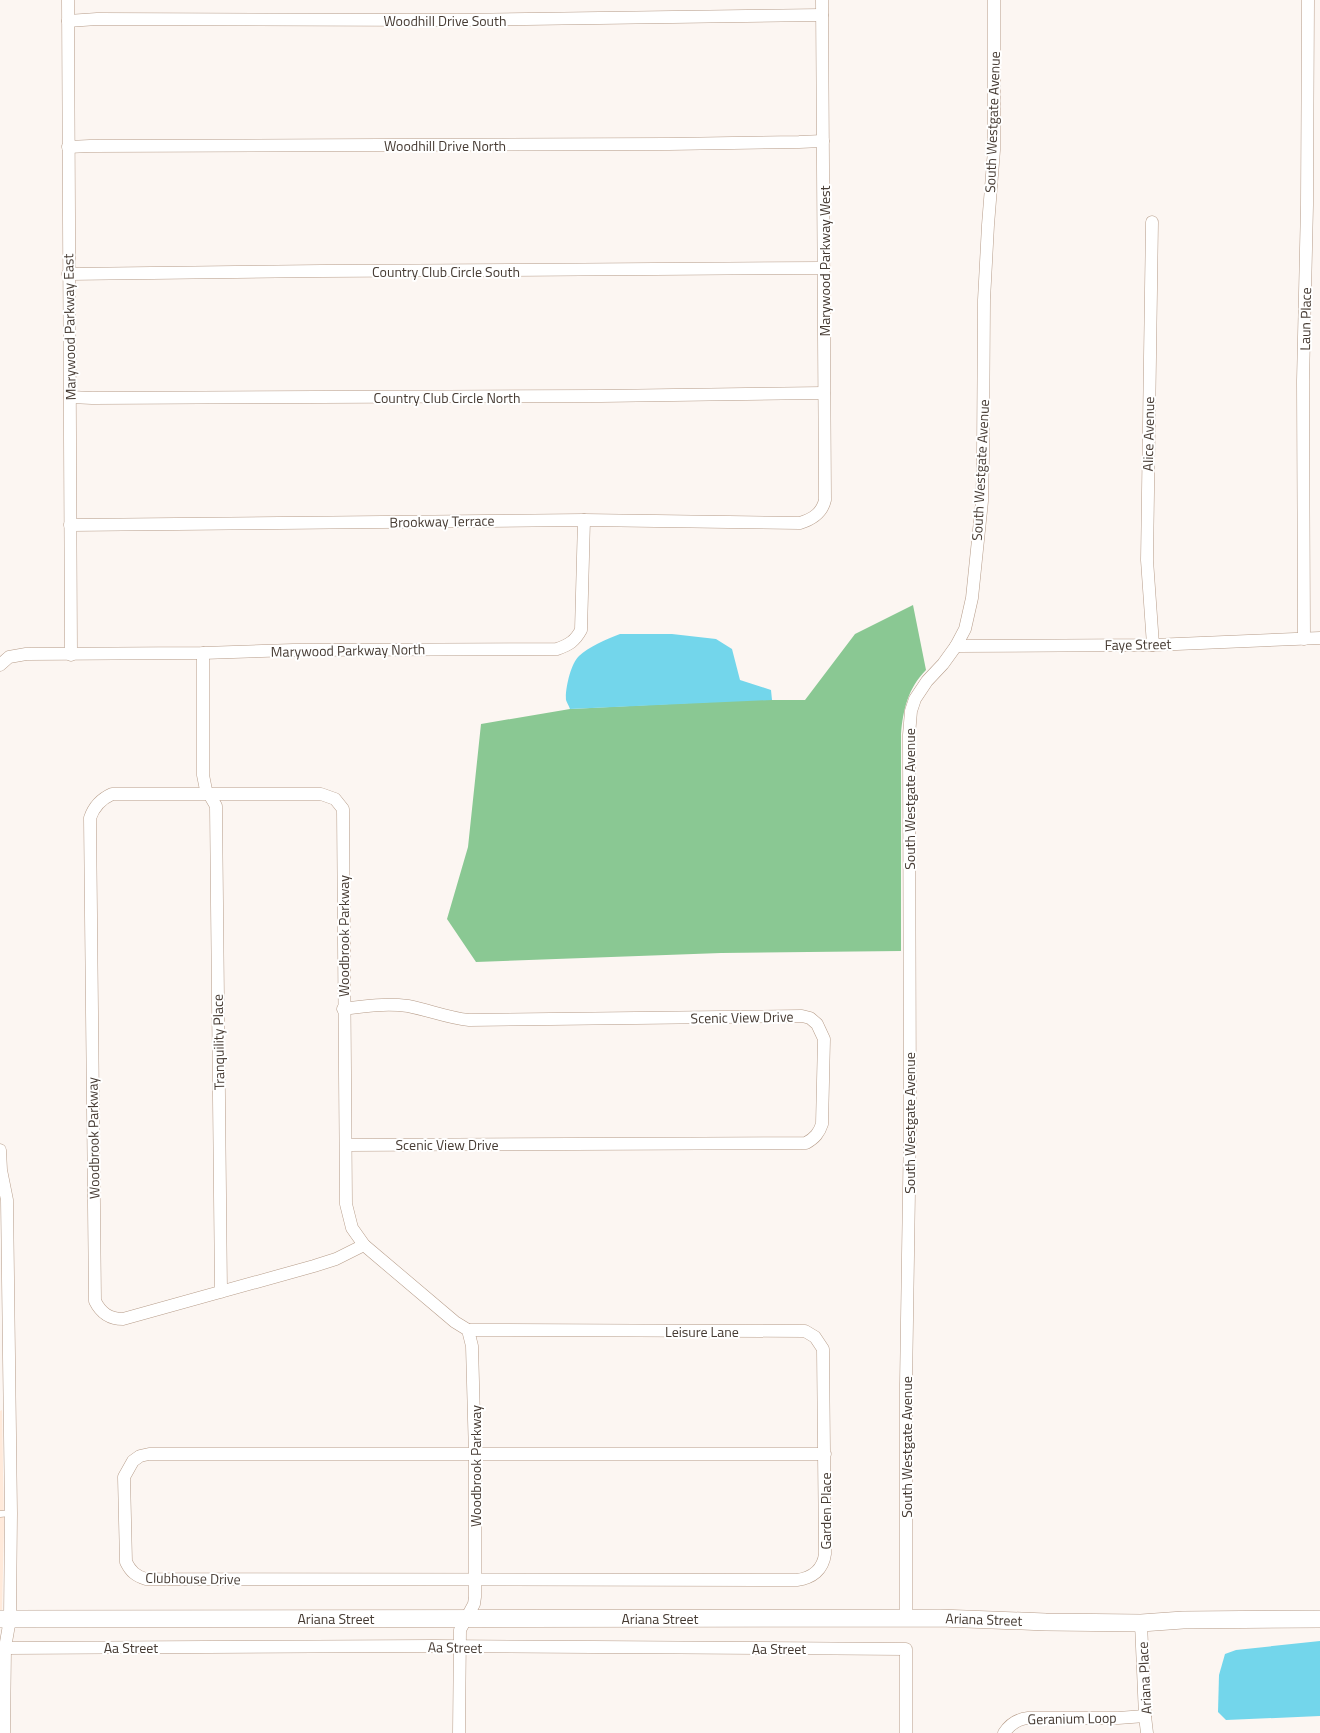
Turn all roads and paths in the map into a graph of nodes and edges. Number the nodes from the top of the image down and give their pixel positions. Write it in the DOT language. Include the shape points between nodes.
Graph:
graph roads {
  1 [pos="68,0"];
  2 [pos="822,0"];
  3 [pos="994,0"];
  4 [pos="1308,0"];
  5 [pos="822,15"];
  6 [pos="68,21"];
  7 [pos="823,140"];
  8 [pos="68,147"];
  9 [pos="1152,222"];
  10 [pos="824,268"];
  11 [pos="68,274"];
  12 [pos="824,393"];
  13 [pos="70,397"];
  14 [pos="813,517"];
  15 [pos="584,520"];
  16 [pos="70,525"];
  17 [pos="1320,638"];
  18 [pos="1304,639"];
  19 [pos="1153,645"];
  20 [pos="956,646"];
  21 [pos="203,653"];
  22 [pos="71,655"];
  23 [pos="0,664"];
  24 [pos="209,794"];
  25 [pos="344,1009"];
  26 [pos="346,1145"];
  27 [pos="0,1150"];
  28 [pos="0,1170"];
  29 [pos="364,1245"];
  30 [pos="221,1292"];
  31 [pos="468,1330"];
  32 [pos="825,1454"];
  33 [pos="475,1455"];
  34 [pos="6,1513"];
  35 [pos="475,1579"];
  36 [pos="467,1618"];
  37 [pos="906,1618"];
  38 [pos="5,1619"];
  39 [pos="1320,1619"];
  40 [pos="1141,1622"];
  41 [pos="460,1647"];
  42 [pos="5,1648"];
  43 [pos="1145,1716"];
  44 [pos="4,1733"];
  45 [pos="459,1733"];
  46 [pos="906,1733"];
  47 [pos="1004,1733"];
  48 [pos="1147,1733"];
  1 -- 6 [label="street, Marywood Parkway East"];
  2 -- 5 [label="street, Marywood Parkway West"];
  3 -- 20 [label="street, South Westgate Avenue" via="994,150 984,300 982,501 969,614"];
  4 -- 18 [label="street, Laun Place" via="1303,381"];
  5 -- 6 [label="street, Woodhill Drive South" via="457,20"];
  5 -- 7 [label="street, Marywood Parkway West"];
  6 -- 8 [label="street, Marywood Parkway East"];
  7 -- 8 [label="street, Woodhill Drive North" via="669,144"];
  7 -- 10 [label="street, Marywood Parkway West"];
  8 -- 11 [label="street, Marywood Parkway East"];
  9 -- 19 [label="street, Alice Avenue" via="1147,560"];
  10 -- 11 [label="street, Country Club Circle South"];
  10 -- 12 [label="street, Marywood Parkway West"];
  11 -- 13 [label="street, Marywood Parkway East"];
  12 -- 13 [label="street, Country Club Circle North"];
  12 -- 14 [label="street, Marywood Parkway West" via="825,500 823,508"];
  13 -- 16 [label="street, Marywood Parkway East"];
  14 -- 15 [label="street, Brookway Terrace" via="800,523"];
  15 -- 16 [label="street, Brookway Terrace"];
  15 -- 21 [label="street, Marywood Parkway North" via="581,630 575,640 566,646 557,649"];
  16 -- 22 [label="street, Marywood Parkway East"];
  17 -- 18 [label="street, Faye Street"];
  18 -- 19 [label="street, Faye Street"];
  19 -- 20 [label="street, Faye Street"];
  20 -- 37 [label="street, South Westgate Avenue" via="926,681 915,699 909,735 910,1126"];
  21 -- 22 [label="street, Marywood Parkway North"];
  21 -- 24 [label="street" via="203,775"];
  22 -- 23 [label="street, Marywood Parkway North" via="26,654 9,657"];
  24 -- 25 [label="street, Woodbrook Parkway" via="320,794 334,800 343,809"];
  24 -- 30 [label="street, Tranquility Place" via="216,806"];
  24 -- 30 [label="street, Woodbrook Parkway" via="112,794 97,804 90,818 95,1301 106,1315 123,1319"];
  25 -- 26 [label="street, Woodbrook Parkway"];
  25 -- 26 [label="street, Scenic View Drive" via="390,1004 468,1020 802,1016 817,1024 824,1039 822,1124 814,1139 806,1143"];
  26 -- 29 [label="street, Woodbrook Parkway" via="346,1204 352,1228"];
  27 -- 28 [label="street"];
  28 -- 34 [label="street" via="7,1200"];
  29 -- 30 [label="street, Woodbrook Parkway" via="336,1259"];
  29 -- 31 [label="street, Woodbrook Parkway" via="455,1322"];
  31 -- 32 [label="street, Leisure Lane" via="805,1331 816,1337 823,1349"];
  31 -- 33 [label="street, Woodbrook Parkway" via="474,1367"];
  32 -- 33 [label="street, Garden Place"];
  32 -- 35 [label="street, Garden Place" via="825,1554 824,1562 811,1577 797,1580"];
  33 -- 35 [label="street, Woodbrook Parkway"];
  33 -- 35 [label="street, Clubhouse Drive" via="149,1454 133,1461 124,1477 123,1489 126,1562 137,1576 146,1579"];
  34 -- 38 [label="street"];
  35 -- 36 [label="street, Woodbrook Parkway" via="474,1604"];
  36 -- 37 [label="street, Ariana Street"];
  36 -- 38 [label="street, Ariana Street"];
  36 -- 41 [label="street, Woodbrook Parkway" via="460,1630"];
  37 -- 40 [label="street, Ariana Street"];
  38 -- 42 [label="street"];
  39 -- 40 [label="street, Ariana Street"];
  40 -- 43 [label="street, Ariana Place"];
  41 -- 42 [label="street, Aa Street"];
  41 -- 45 [label="street, Woodbrook Parkway"];
  41 -- 46 [label="street, Aa Street" via="906,1649"];
  42 -- 44 [label="street"];
  43 -- 47 [label="street, Geranium Loop" via="1028,1718 1020,1719"];
  43 -- 48 [label="street, Ariana Place"];
}
